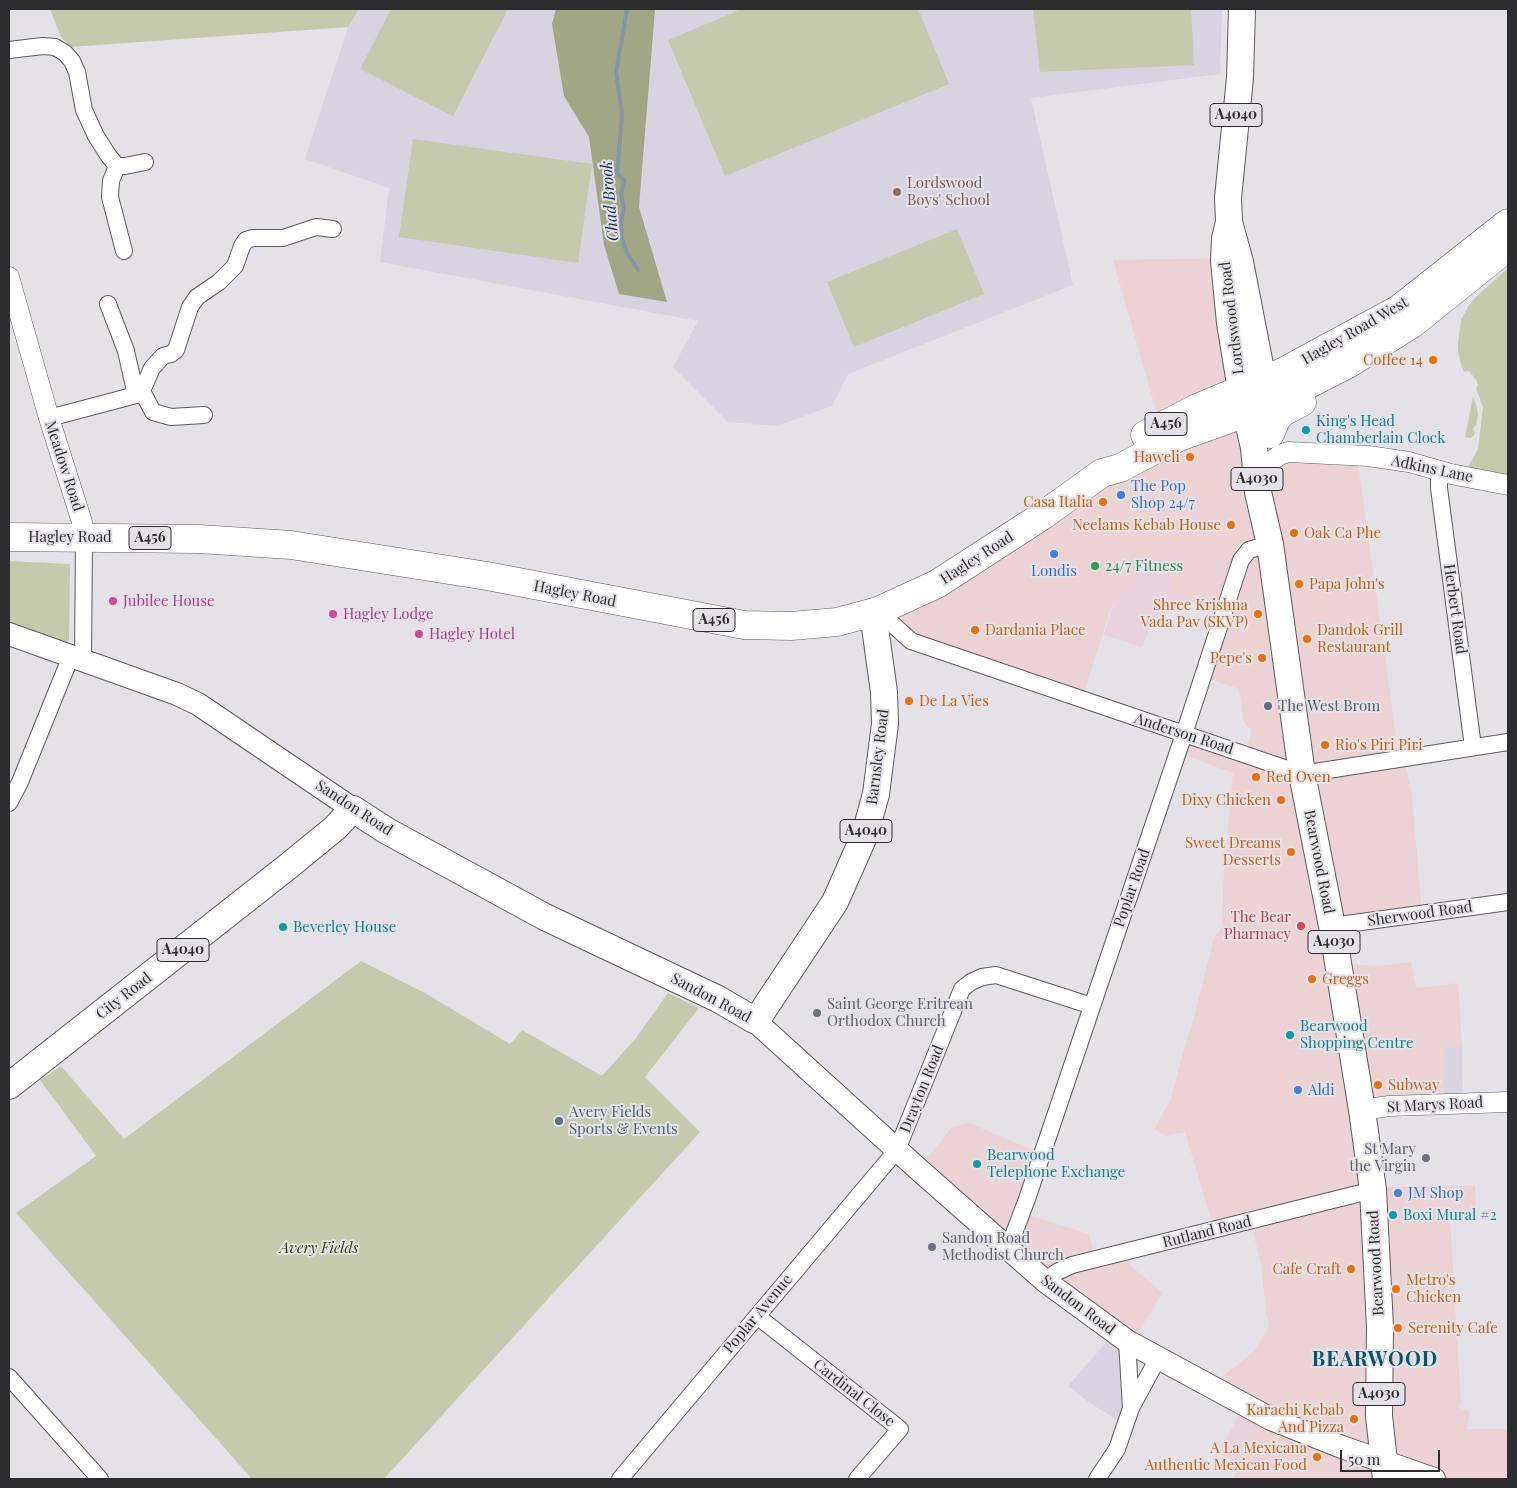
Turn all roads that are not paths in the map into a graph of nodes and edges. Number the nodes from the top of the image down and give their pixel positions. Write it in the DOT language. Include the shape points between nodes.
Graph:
graph roads {
  1 [pos="1242,9"];
  2 [pos="9,50"];
  3 [pos="145,162"];
  4 [pos="117,166"];
  5 [pos="1508,223"];
  6 [pos="333,229"];
  7 [pos="1508,247"];
  8 [pos="124,251"];
  9 [pos="9,277"];
  10 [pos="108,304"];
  11 [pos="1350,364"];
  12 [pos="139,393"];
  13 [pos="1257,396"];
  14 [pos="204,415"];
  15 [pos="48,418"];
  16 [pos="1270,434"];
  17 [pos="1268,463"];
  18 [pos="1439,471"];
  19 [pos="1508,485"];
  20 [pos="9,537"];
  21 [pos="84,537"];
  22 [pos="1270,544"];
  23 [pos="876,612"];
  24 [pos="9,634"];
  25 [pos="77,658"];
  26 [pos="1184,734"];
  27 [pos="1508,742"];
  28 [pos="1473,747"];
  29 [pos="1302,774"];
  30 [pos="9,803"];
  31 [pos="353,809"];
  32 [pos="1508,902"];
  33 [pos="1332,926"];
  34 [pos="1092,1006"];
  35 [pos="754,1020"];
  36 [pos="9,1086"];
  37 [pos="1508,1102"];
  38 [pos="1362,1110"];
  39 [pos="897,1150"];
  40 [pos="1373,1190"];
  41 [pos="1008,1249"];
  42 [pos="1045,1281"];
  43 [pos="757,1316"];
  44 [pos="1127,1341"];
  45 [pos="1158,1358"];
  46 [pos="9,1377"];
  47 [pos="1131,1408"];
  48 [pos="1385,1470"];
  49 [pos="100,1479"];
  50 [pos="620,1479"];
  51 [pos="858,1479"];
  52 [pos="1097,1479"];
  53 [pos="1434,1479"];
  1 -- 13 [label="main road, Lordswood Road / A4040" via="1240,78 1228,198 1229,222 1240,262"];
  2 -- 4 [label="street" via="43,46 65,52 76,72 84,110 96,136"];
  3 -- 4 [label="street"];
  4 -- 8 [label="street" via="111,181 110,197"];
  5 -- 13 [label="highway, Hagley Road West / A456" via="1399,309 1302,362"];
  6 -- 12 [label="street" via="316,227 283,238 246,240 235,266 197,297 190,307 176,350 163,356 152,368"];
  7 -- 11 [label="highway, Hagley Road West / A456" via="1412,324"];
  9 -- 15 [label="street, Meadow Road"];
  10 -- 12 [label="street"];
  11 -- 13 [label="highway, Hagley Road West / A456"];
  11 -- 16 [label="highway, A456" via="1315,396 1283,412"];
  12 -- 14 [label="street" via="153,412 172,416"];
  12 -- 15 [label="street"];
  13 -- 16 [label="main road, Bearwood Road / A4030"];
  13 -- 22 [label="main road, Bearwood Road / A4030" via="1254,448 1258,492"];
  13 -- 23 [label="highway, Hagley Road / A456" via="1195,409 1154,429 1114,454 1102,473 1028,525 937,584"];
  15 -- 21 [label="street, Meadow Road"];
  16 -- 17 [label="main road, Bearwood Road / A4030"];
  17 -- 18 [label="street, Adkins Lane" via="1288,452 1409,462"];
  17 -- 22 [label="main road, Bearwood Road / A4030"];
  18 -- 19 [label="street, Adkins Lane"];
  18 -- 28 [label="street, Herbert Road"];
  20 -- 21 [label="highway, Hagley Road / A456"];
  21 -- 23 [label="highway, Hagley Road / A456" via="290,545 486,576 744,625 828,623"];
  21 -- 25 [label="street, Meadow Road"];
  22 -- 26 [label="street, Poplar Road" via="1249,550 1241,560"];
  22 -- 29 [label="main road, Bearwood Road / A4030"];
  23 -- 26 [label="street, Anderson Road" via="911,641"];
  23 -- 35 [label="main road, Barnsley Road / A4040" via="885,724 876,794 865,834 835,902"];
  24 -- 25 [label="main road, Sandon Road"];
  25 -- 30 [label="street"];
  25 -- 31 [label="main road, Sandon Road" via="198,704"];
  26 -- 29 [label="street, Anderson Road"];
  26 -- 34 [label="street, Poplar Road"];
  27 -- 28 [label="street, Anderson Road"];
  28 -- 29 [label="street, Anderson Road"];
  29 -- 33 [label="main road, Bearwood Road / A4030"];
  31 -- 35 [label="main road, Sandon Road" via="387,831 545,917 718,998"];
  31 -- 36 [label="main road, City Road / A4040" via="286,868"];
  32 -- 33 [label="street, Sherwood Road"];
  33 -- 38 [label="main road, Bearwood Road / A4030"];
  34 -- 39 [label="street, Drayton Road" via="996,975 971,982 962,989"];
  34 -- 41 [label="street, Poplar Road"];
  35 -- 39 [label="main road, Sandon Road"];
  37 -- 38 [label="street, St Marys Road" via="1389,1106"];
  38 -- 40 [label="main road, Bearwood Road / A4030"];
  39 -- 41 [label="main road, Sandon Road"];
  39 -- 43 [label="street, Poplar Avenue"];
  40 -- 42 [label="street, Rutland Road" via="1072,1266"];
  40 -- 48 [label="main road, Bearwood Road / A4030" via="1380,1327 1379,1416"];
  41 -- 42 [label="main road, Sandon Road"];
  42 -- 44 [label="main road, Sandon Road"];
  43 -- 50 [label="street, Poplar Avenue"];
  43 -- 51 [label="street, Cardinal Close" via="900,1429"];
  44 -- 45 [label="main road, Sandon Road"];
  44 -- 47 [label="street"];
  45 -- 47 [label="street"];
  45 -- 48 [label="main road, Sandon Road" via="1271,1419"];
  46 -- 49 [label="street"];
  47 -- 52 [label="street" via="1117,1449"];
  48 -- 53 [label="main road, Sandon Road"];
}
